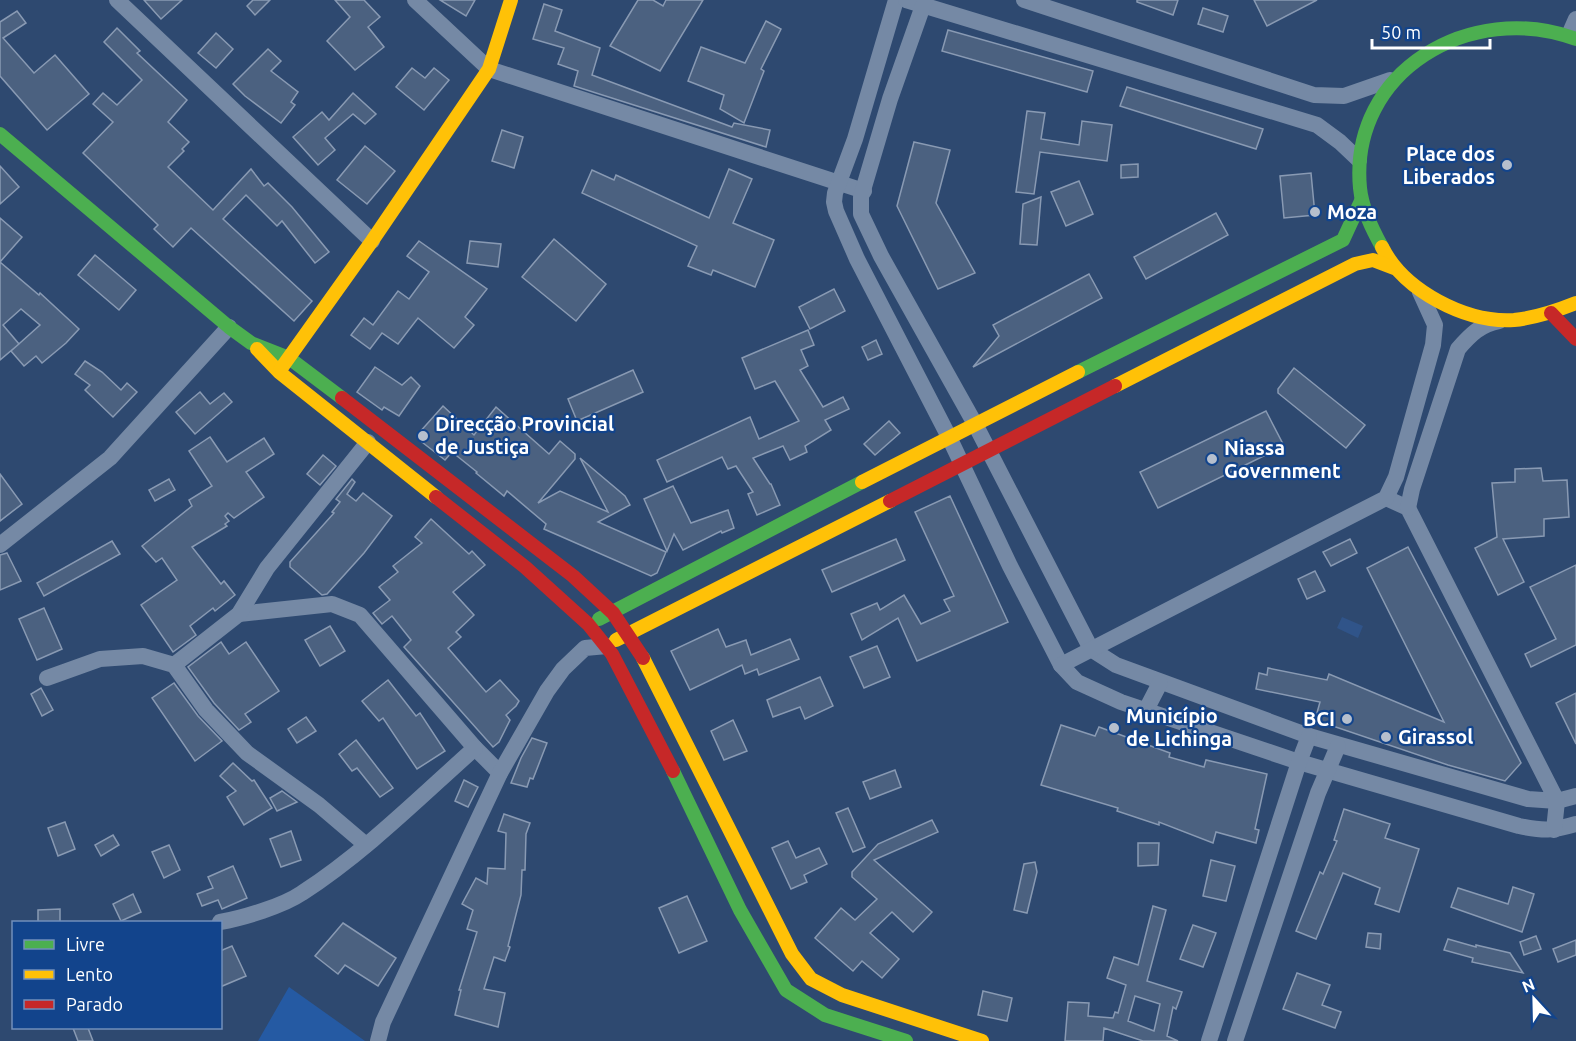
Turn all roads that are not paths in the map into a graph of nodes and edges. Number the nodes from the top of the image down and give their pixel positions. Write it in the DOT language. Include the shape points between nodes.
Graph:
graph roads {
  1 [pos="117,0"];
  2 [pos="415,0"];
  3 [pos="511,0"];
  4 [pos="896,0"];
  5 [pos="906,0"];
  6 [pos="1024,0"];
  7 [pos="924,2"];
  8 [pos="1576,19"];
  9 [pos="1572,37"];
  10 [pos="489,69"];
  11 [pos="1390,80"];
  12 [pos="0,134"];
  13 [pos="1359,160"];
  14 [pos="839,183"];
  15 [pos="864,191"];
  16 [pos="1361,201"];
  17 [pos="372,241"];
  18 [pos="1291,267"];
  19 [pos="1394,268"];
  20 [pos="1306,289"];
  21 [pos="1420,292"];
  22 [pos="1576,303"];
  23 [pos="1551,313"];
  24 [pos="1503,320"];
  25 [pos="1178,321"];
  26 [pos="229,327"];
  27 [pos="1576,339"];
  28 [pos="251,343"];
  29 [pos="1191,347"];
  30 [pos="290,358"];
  31 [pos="279,372"];
  32 [pos="1106,374"];
  33 [pos="1421,384"];
  34 [pos="1445,389"];
  35 [pos="975,424"];
  36 [pos="949,437"];
  37 [pos="368,442"];
  38 [pos="987,450"];
  39 [pos="961,464"];
  40 [pos="1386,498"];
  41 [pos="1408,508"];
  42 [pos="0,544"];
  43 [pos="613,613"];
  44 [pos="239,614"];
  45 [pos="588,624"];
  46 [pos="628,633"];
  47 [pos="607,646"];
  48 [pos="585,648"];
  49 [pos="1091,649"];
  50 [pos="174,665"];
  51 [pos="1061,665"];
  52 [pos="46,678"];
  53 [pos="1160,683"];
  54 [pos="1146,710"];
  55 [pos="1309,736"];
  56 [pos="1338,746"];
  57 [pos="475,748"];
  58 [pos="1299,762"];
  59 [pos="1328,770"];
  60 [pos="500,773"];
  61 [pos="710,792"];
  62 [pos="1576,796"];
  63 [pos="1557,801"];
  64 [pos="689,802"];
  65 [pos="1576,824"];
  66 [pos="1554,830"];
  67 [pos="729,831"];
  68 [pos="708,843"];
  69 [pos="366,845"];
  70 [pos="222,922"];
  71 [pos="1246,930"];
  72 [pos="1271,937"];
  73 [pos="811,979"];
  74 [pos="804,1004"];
  75 [pos="944,1035"];
  76 [pos="378,1041"];
  77 [pos="906,1041"];
  78 [pos="982,1041"];
  79 [pos="1209,1041"];
  80 [pos="1235,1041"];
  1 -- 17 [label="street"];
  2 -- 10 [label="street"];
  3 -- 10 [label="street"];
  4 -- 14 [label="street"];
  5 -- 7 [label="street"];
  6 -- 11 [label="street" via="1314,95 1344,96"];
  7 -- 13 [label="street" via="1317,124"];
  7 -- 15 [label="street" via="890,99"];
  8 -- 9 [label="street"];
  9 -- 11 [label="street" via="1531,24 1491,23 1453,33 1418,53"];
  10 -- 14 [label="street"];
  10 -- 17 [label="street"];
  11 -- 13 [label="street" via="1369,118"];
  12 -- 26 [label="street"];
  13 -- 16 [label="street"];
  14 -- 15 [label="street"];
  14 -- 36 [label="street" via="834,202 844,230"];
  15 -- 35 [label="street" via="860,206 865,223"];
  16 -- 18 [label="street" via="1343,240"];
  16 -- 19 [label="street" via="1374,237"];
  17 -- 30 [label="street"];
  18 -- 20 [label="street"];
  18 -- 25 [label="street"];
  19 -- 20 [label="street" via="1373,260 1355,264"];
  19 -- 21 [label="street"];
  20 -- 29 [label="street"];
  21 -- 24 [label="street" via="1446,307"];
  21 -- 33 [label="street" via="1435,325"];
  22 -- 23 [label="street"];
  23 -- 24 [label="street"];
  23 -- 27 [label="street"];
  24 -- 34 [label="street" via="1488,323 1458,349"];
  25 -- 29 [label="street"];
  25 -- 32 [label="street"];
  26 -- 28 [label="street"];
  26 -- 42 [label="street" via="110,458"];
  28 -- 30 [label="street"];
  28 -- 31 [label="street"];
  29 -- 32 [label="street"];
  30 -- 31 [label="street"];
  30 -- 43 [label="street" via="573,576"];
  31 -- 37 [label="street"];
  32 -- 35 [label="street"];
  32 -- 38 [label="street"];
  33 -- 34 [label="street"];
  33 -- 40 [label="street" via="1396,477"];
  34 -- 41 [label="street"];
  35 -- 36 [label="street"];
  35 -- 38 [label="street"];
  36 -- 39 [label="street"];
  36 -- 43 [label="street"];
  37 -- 44 [label="street" via="267,568"];
  37 -- 45 [label="street" via="525,567"];
  38 -- 39 [label="street"];
  38 -- 49 [label="street"];
  39 -- 46 [label="street"];
  39 -- 51 [label="street"];
  40 -- 41 [label="street"];
  40 -- 49 [label="street"];
  41 -- 63 [label="street"];
  43 -- 45 [label="street"];
  43 -- 46 [label="street"];
  44 -- 50 [label="street"];
  44 -- 57 [label="street" via="332,604 360,615"];
  45 -- 47 [label="street"];
  45 -- 48 [label="street"];
  46 -- 47 [label="street"];
  46 -- 61 [label="street"];
  47 -- 48 [label="street"];
  47 -- 64 [label="street"];
  48 -- 60 [label="street" via="547,691"];
  49 -- 51 [label="street"];
  49 -- 53 [label="street" via="1116,665"];
  50 -- 52 [label="street" via="143,656 100,659"];
  50 -- 69 [label="street" via="206,710 247,753"];
  51 -- 54 [label="street" via="1077,682"];
  53 -- 54 [label="street"];
  53 -- 55 [label="street"];
  54 -- 58 [label="street"];
  55 -- 56 [label="street"];
  55 -- 58 [label="street"];
  56 -- 59 [label="street"];
  56 -- 63 [label="street" via="1528,799"];
  57 -- 60 [label="street"];
  57 -- 69 [label="street"];
  58 -- 59 [label="street"];
  58 -- 71 [label="street"];
  59 -- 66 [label="street" via="1519,826"];
  59 -- 72 [label="street"];
  60 -- 76 [label="street" via="383,1022"];
  61 -- 64 [label="street"];
  61 -- 67 [label="street"];
  62 -- 63 [label="street"];
  63 -- 66 [label="street"];
  64 -- 68 [label="street"];
  65 -- 66 [label="street"];
  67 -- 68 [label="street"];
  67 -- 73 [label="street" via="792,954"];
  68 -- 74 [label="street" via="761,949 786,990"];
  69 -- 70 [label="street" via="301,894 243,918"];
  71 -- 72 [label="street"];
  71 -- 79 [label="street"];
  72 -- 80 [label="street"];
  73 -- 74 [label="street"];
  73 -- 75 [label="street"];
  74 -- 77 [label="street" via="825,1015"];
  75 -- 78 [label="street"];
}
